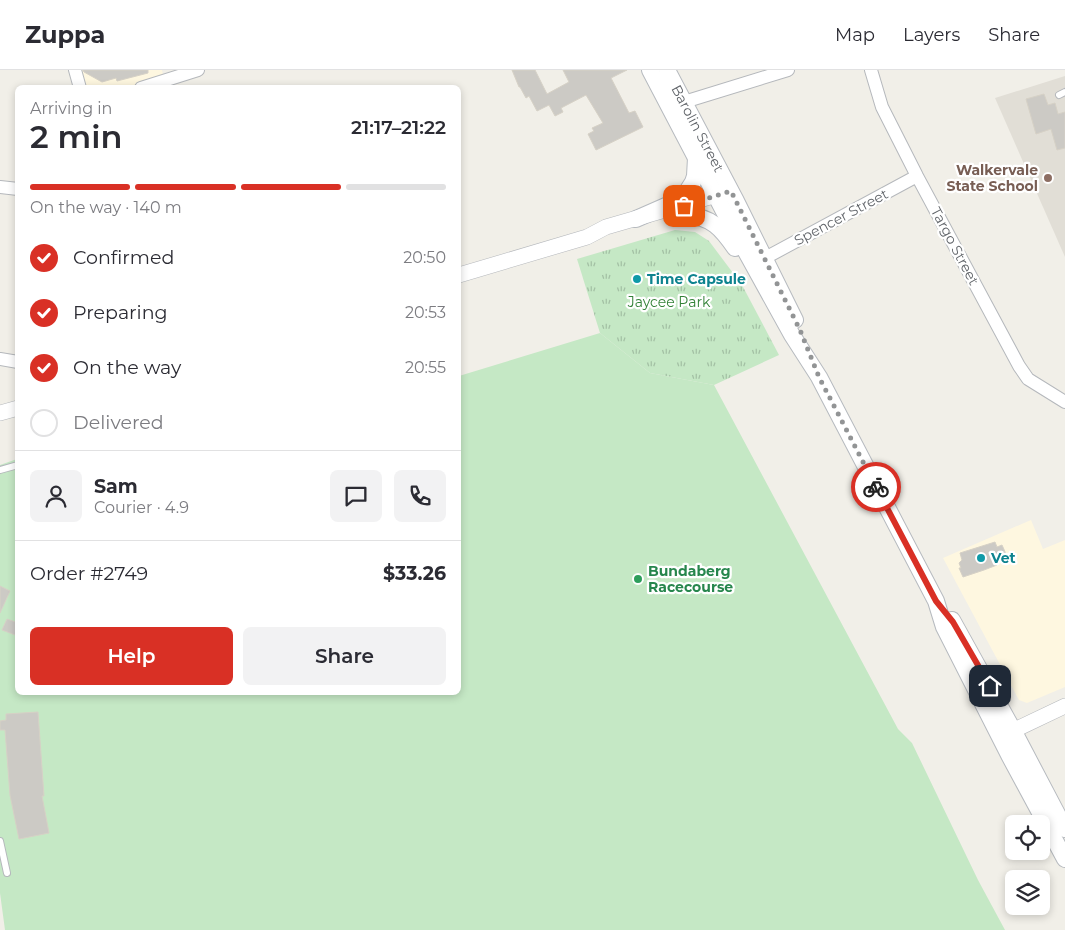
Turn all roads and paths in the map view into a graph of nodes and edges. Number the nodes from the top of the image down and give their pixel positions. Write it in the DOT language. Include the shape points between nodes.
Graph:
graph roads {
  1 [pos="75,70"];
  2 [pos="198,70"];
  3 [pos="650,70"];
  4 [pos="667,70"];
  5 [pos="788,70"];
  6 [pos="871,70"];
  7 [pos="79,85"];
  8 [pos="150,85"];
  9 [pos="684,102"];
  10 [pos="696,158"];
  11 [pos="917,176"];
  12 [pos="0,187"];
  13 [pos="15,189"];
  14 [pos="726,198"];
  15 [pos="687,216"];
  16 [pos="636,219"];
  17 [pos="587,237"];
  18 [pos="765,258"];
  19 [pos="461,274"];
  20 [pos="779,312"];
  21 [pos="0,359"];
  22 [pos="15,362"];
  23 [pos="819,377"];
  24 [pos="1065,402"];
  25 [pos="15,409"];
  26 [pos="0,413"];
  27 [pos="15,466"];
  28 [pos="0,470"];
  29 [pos="1065,706"];
  30 [pos="1007,734"];
  31 [pos="1065,829"];
  32 [pos="0,841"];
  33 [pos="1065,860"];
  34 [pos="8,873"];
  1 -- 7 [label="street"];
  2 -- 8 [label="street"];
  3 -- 10 [label="main road, Barolin Street"];
  4 -- 9 [label="main road, Barolin Street"];
  5 -- 9 [label="street"];
  6 -- 11 [label="street, Targo Street" via="882,107"];
  9 -- 14 [label="main road, Barolin Street"];
  10 -- 14 [label="main road, Barolin Street"];
  10 -- 16 [label="main road" via="694,182 686,193 677,201"];
  11 -- 18 [label="street, Spencer Street"];
  11 -- 24 [label="street, Targo Street" via="1019,366 1028,379"];
  12 -- 13 [label="street"];
  14 -- 15 [label="street"];
  14 -- 16 [label="street"];
  14 -- 18 [label="main road, Barolin Street"];
  14 -- 20 [label="main road, Barolin Street"];
  15 -- 17 [label="street" via="608,236"];
  15 -- 20 [label="main road" via="709,220 724,235"];
  16 -- 17 [label="street" via="606,227"];
  17 -- 19 [label="street"];
  18 -- 23 [label="main road, Barolin Street"];
  20 -- 23 [label="main road, Barolin Street"];
  21 -- 22 [label="street"];
  23 -- 30 [label="main road, Barolin Street" via="936,601 953,622"];
  25 -- 26 [label="street"];
  27 -- 28 [label="lane"];
  29 -- 30 [label="street"];
  30 -- 31 [label="main road, Barolin Street"];
  30 -- 33 [label="main road, Barolin Street"];
  32 -- 34 [label="lane"];
}
